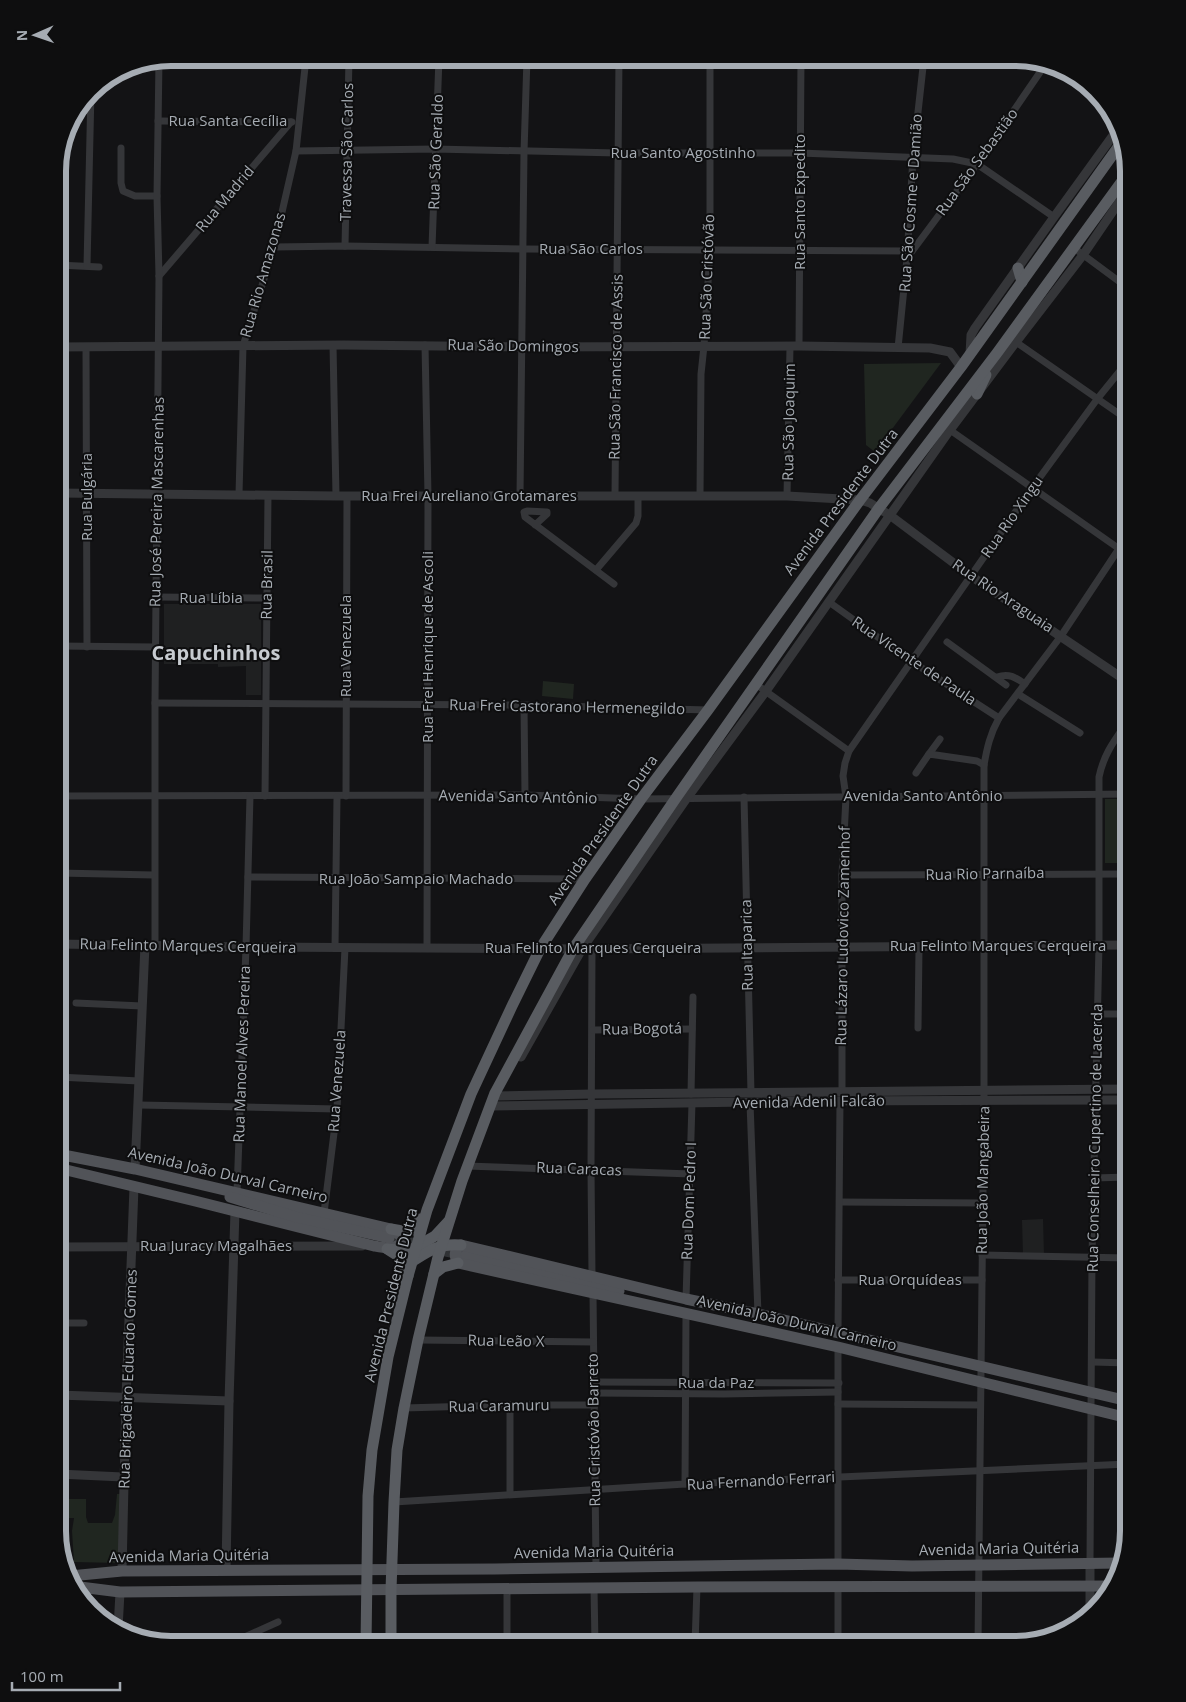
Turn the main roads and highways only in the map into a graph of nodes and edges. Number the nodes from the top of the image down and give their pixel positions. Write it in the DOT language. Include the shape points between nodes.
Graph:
graph roads {
  1 [pos="1117,149"];
  2 [pos="1120,185"];
  3 [pos="1116,205"];
  4 [pos="1101,212"];
  5 [pos="1018,268"];
  6 [pos="1022,282"];
  7 [pos="997,354"];
  8 [pos="977,394"];
  9 [pos="66,1156"];
  10 [pos="66,1170"];
  11 [pos="203,1186"];
  12 [pos="201,1202"];
  13 [pos="258,1207"];
  14 [pos="427,1210"];
  15 [pos="450,1221"];
  16 [pos="389,1239"];
  17 [pos="442,1245"];
  18 [pos="415,1247"];
  19 [pos="461,1255"];
  20 [pos="412,1261"];
  21 [pos="434,1274"];
  22 [pos="408,1276"];
  23 [pos="686,1299"];
  24 [pos="674,1304"];
  25 [pos="686,1313"];
  26 [pos="1120,1399"];
  27 [pos="1120,1416"];
  28 [pos="1114,1563"];
  29 [pos="366,1568"];
  30 [pos="321,1569"];
  31 [pos="391,1569"];
  32 [pos="495,1569"];
  33 [pos="74,1570"];
  34 [pos="120,1571"];
  35 [pos="76,1575"];
  36 [pos="1104,1586"];
  37 [pos="83,1587"];
  38 [pos="366,1589"];
  39 [pos="502,1589"];
  40 [pos="321,1590"];
  41 [pos="390,1590"];
  42 [pos="119,1592"];
  43 [pos="87,1594"];
  44 [pos="366,1636"];
  45 [pos="391,1636"];
  1 -- 6 [label="highway, Avenida Presidente Dutra"];
  2 -- 4 [label="highway"];
  3 -- 4 [label="highway"];
  4 -- 7 [label="highway" via="1078,252"];
  5 -- 6 [label="highway"];
  6 -- 14 [label="highway, Avenida Presidente Dutra" via="641,799 540,949 472,1094"];
  7 -- 8 [label="highway"];
  7 -- 15 [label="highway" via="932,448 879,508 761,688 577,949 493,1098"];
  9 -- 11 [label="main road, Avenida João Durval Carneiro"];
  10 -- 12 [label="main road"];
  11 -- 13 [label="main road"];
  11 -- 16 [label="main road, Avenida João Durval Carneiro" via="324,1213"];
  12 -- 13 [label="main road"];
  12 -- 16 [label="main road" via="374,1246"];
  13 -- 16 [label="main road"];
  14 -- 16 [label="highway" via="415,1229"];
  14 -- 18 [label="highway, Avenida Presidente Dutra"];
  15 -- 17 [label="highway"];
  15 -- 18 [label="highway" via="435,1236"];
  15 -- 19 [label="highway"];
  16 -- 18 [label="highway" via="405,1251"];
  16 -- 22 [label="highway"];
  17 -- 19 [label="highway" via="449,1244"];
  17 -- 20 [label="highway"];
  17 -- 21 [label="highway"];
  18 -- 20 [label="highway, Avenida Presidente Dutra"];
  19 -- 21 [label="highway"];
  19 -- 23 [label="main road, Avenida João Durval Carneiro" via="592,1275"];
  19 -- 24 [label="main road"];
  19 -- 25 [label="main road, Avenida João Durval Carneiro" via="593,1293"];
  20 -- 22 [label="highway, Avenida Presidente Dutra"];
  21 -- 31 [label="highway" via="404,1408 398,1450"];
  22 -- 29 [label="highway, Avenida Presidente Dutra" via="388,1357 372,1450"];
  23 -- 24 [label="main road"];
  23 -- 26 [label="main road, Avenida João Durval Carneiro"];
  24 -- 25 [label="main road"];
  25 -- 27 [label="main road, Avenida João Durval Carneiro"];
  28 -- 32 [label="main road, Avenida Maria Quitéria"];
  29 -- 30 [label="main road, Avenida Maria Quitéria"];
  29 -- 31 [label="main road, Avenida Maria Quitéria"];
  29 -- 38 [label="highway, Avenida Presidente Dutra"];
  30 -- 34 [label="main road, Avenida Maria Quitéria"];
  30 -- 40 [label="main road" via="329,1579"];
  31 -- 32 [label="main road, Avenida Maria Quitéria"];
  31 -- 41 [label="highway"];
  32 -- 39 [label="main road" via="493,1578"];
  33 -- 34 [label="main road"];
  34 -- 35 [label="main road, Avenida Maria Quitéria"];
  36 -- 39 [label="main road"];
  37 -- 42 [label="main road"];
  38 -- 40 [label="main road"];
  38 -- 41 [label="main road"];
  38 -- 44 [label="highway, Avenida Presidente Dutra"];
  39 -- 41 [label="main road"];
  40 -- 42 [label="main road"];
  41 -- 45 [label="highway"];
  42 -- 43 [label="main road"];
}
